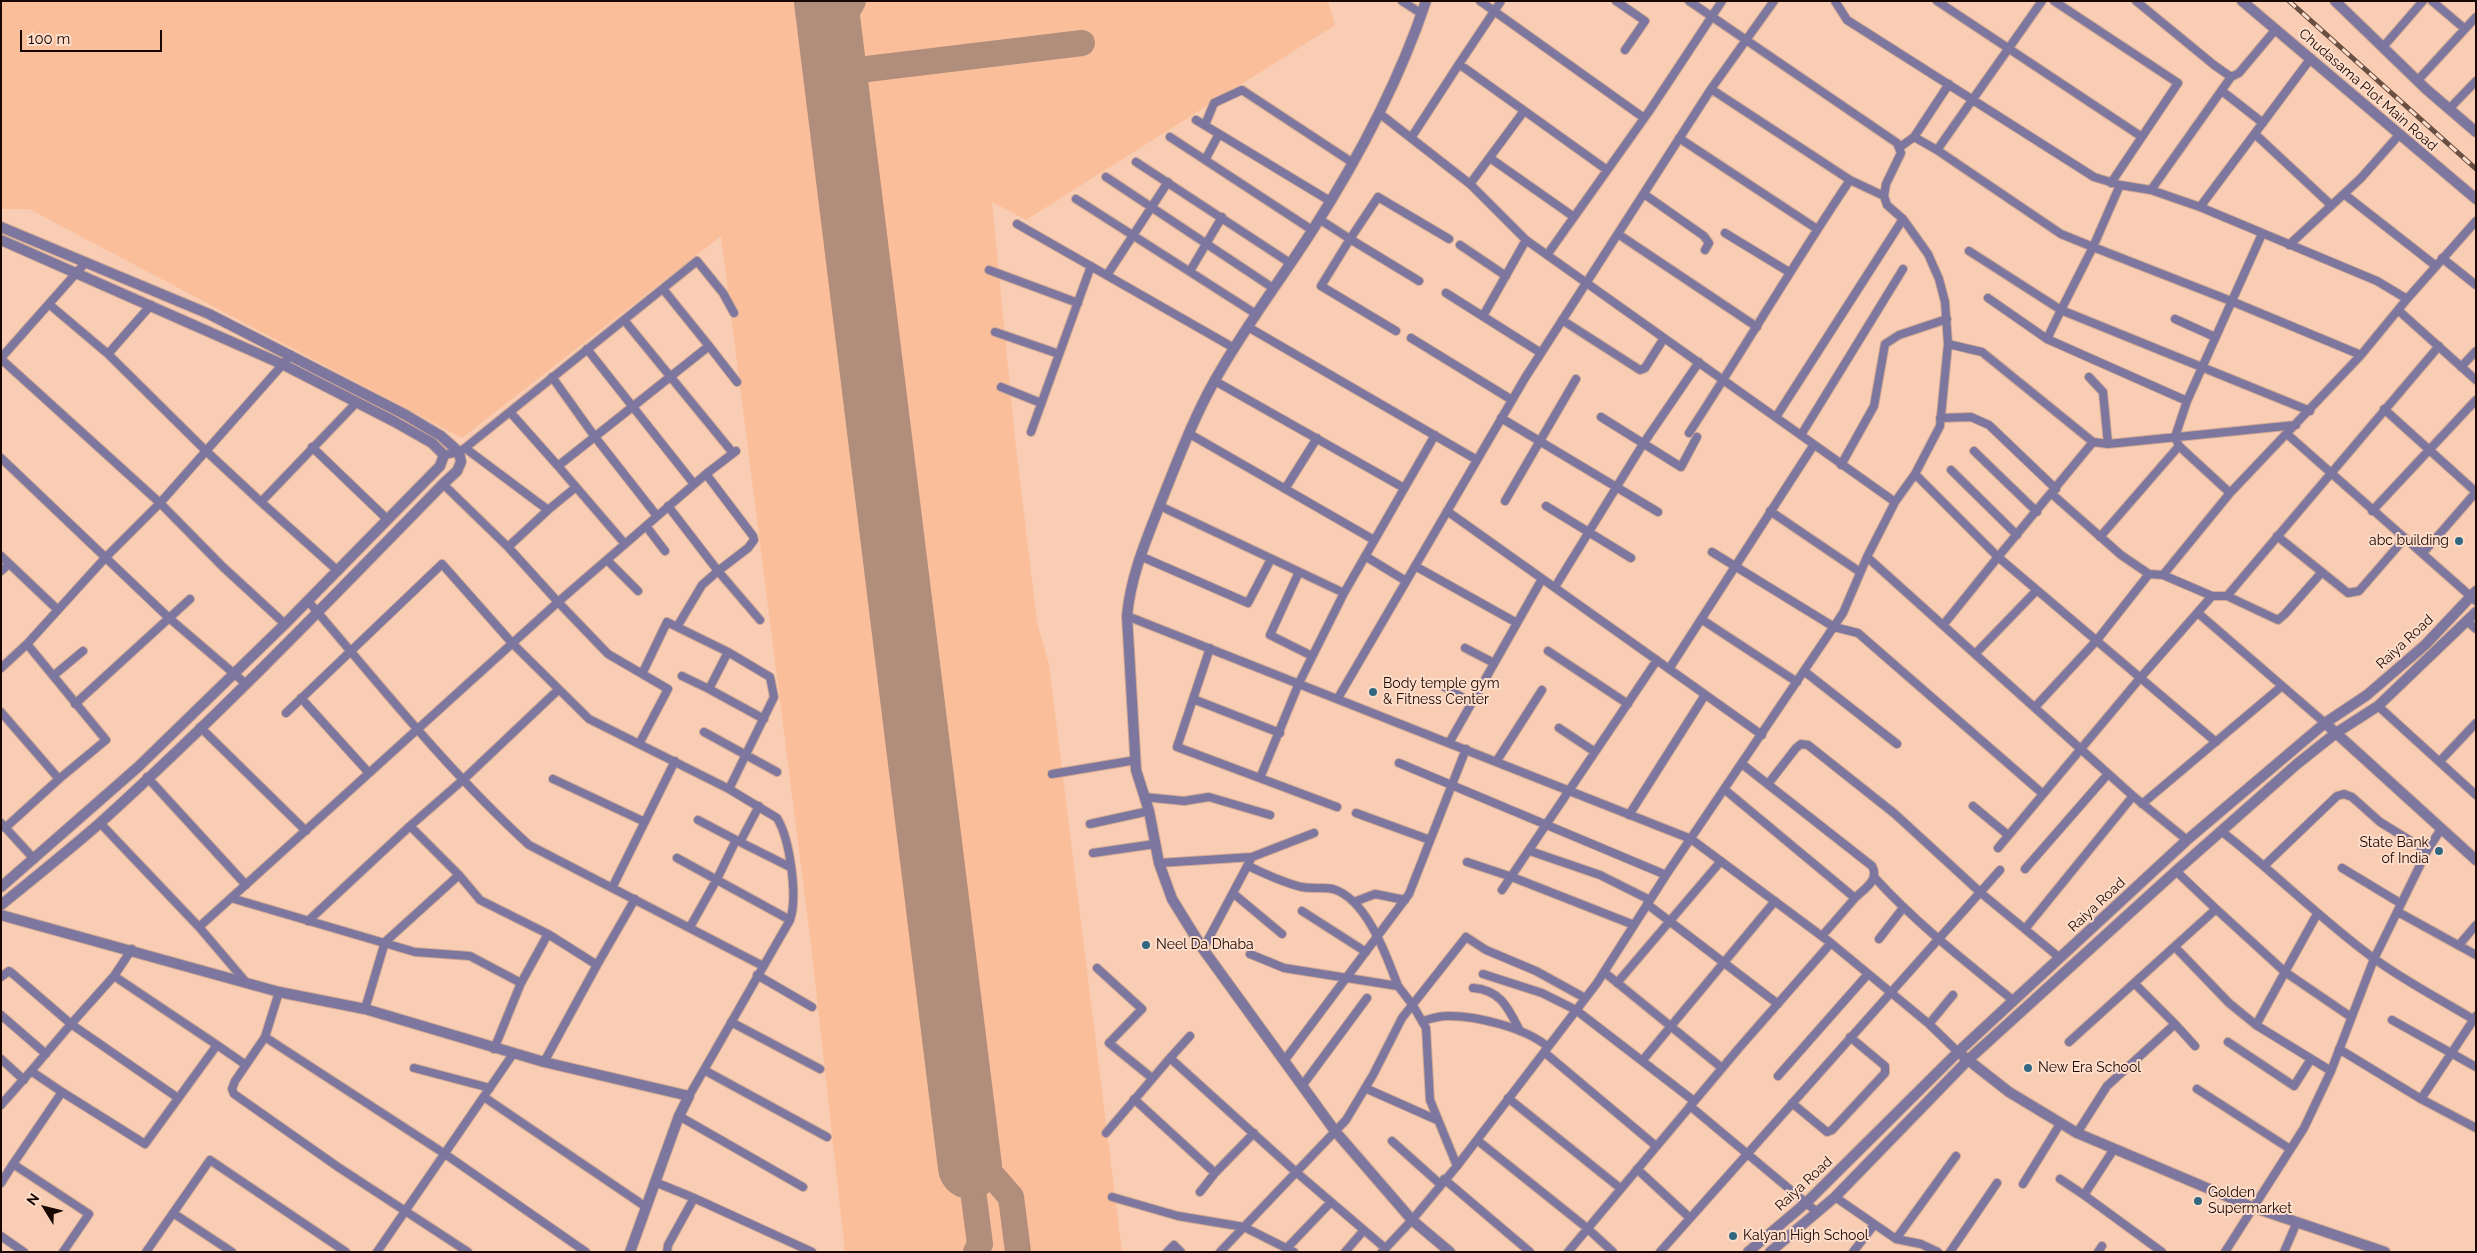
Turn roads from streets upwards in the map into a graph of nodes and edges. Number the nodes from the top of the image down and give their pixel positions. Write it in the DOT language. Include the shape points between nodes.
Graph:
graph roads {
  1 [pos="1402,1"];
  2 [pos="1426,1"];
  3 [pos="1480,1"];
  4 [pos="1501,1"];
  5 [pos="1616,1"];
  6 [pos="1689,1"];
  7 [pos="1722,1"];
  8 [pos="1774,1"];
  9 [pos="1835,1"];
  10 [pos="1938,1"];
  11 [pos="2042,1"];
  12 [pos="2054,1"];
  13 [pos="2136,1"];
  14 [pos="2242,1"];
  15 [pos="2335,1"];
  16 [pos="2423,1"];
  17 [pos="2432,1"];
  18 [pos="1494,12"];
  19 [pos="1422,14"];
  20 [pos="1711,16"];
  21 [pos="2476,17"];
  22 [pos="2276,29"];
  23 [pos="2465,29"];
  24 [pos="1748,40"];
  25 [pos="2383,47"];
  26 [pos="2009,48"];
  27 [pos="1625,50"];
  28 [pos="2311,58"];
  29 [pos="1459,64"];
  30 [pos="2232,77"];
  31 [pos="2418,80"];
  32 [pos="2476,81"];
  33 [pos="1948,84"];
  34 [pos="1711,88"];
  35 [pos="2222,91"];
  36 [pos="1973,99"];
  37 [pos="2450,109"];
  38 [pos="1524,111"];
  39 [pos="1379,113"];
  40 [pos="1644,118"];
  41 [pos="1196,120"];
  42 [pos="2263,123"];
  43 [pos="1205,125"];
  44 [pos="2476,132"];
  45 [pos="1219,134"];
  46 [pos="2255,134"];
  47 [pos="2399,135"];
  48 [pos="1170,137"];
  49 [pos="2142,137"];
  50 [pos="1411,138"];
  51 [pos="1679,138"];
  52 [pos="1914,138"];
  53 [pos="1900,148"];
  54 [pos="1937,150"];
  55 [pos="1490,158"];
  56 [pos="1205,160"];
  57 [pos="1136,162"];
  58 [pos="1353,163"];
  59 [pos="1607,170"];
  60 [pos="1106,177"];
  61 [pos="1850,180"];
  62 [pos="1168,182"];
  63 [pos="2111,183"];
  64 [pos="1470,184"];
  65 [pos="2120,185"];
  66 [pos="2151,190"];
  67 [pos="1644,194"];
  68 [pos="2344,194"];
  69 [pos="1884,196"];
  70 [pos="1076,199"];
  71 [pos="2476,199"];
  72 [pos="1330,201"];
  73 [pos="2331,205"];
  74 [pos="1151,207"];
  75 [pos="2200,207"];
  76 [pos="1574,217"];
  77 [pos="1222,218"];
  78 [pos="1319,219"];
  79 [pos="1903,219"];
  80 [pos="2476,221"];
  81 [pos="1017,224"];
  82 [pos="1,227"];
  83 [pos="1817,228"];
  84 [pos="1312,230"];
  85 [pos="1725,233"];
  86 [pos="1132,234"];
  87 [pos="1618,234"];
  88 [pos="2262,234"];
  89 [pos="1350,239"];
  90 [pos="1449,239"];
  91 [pos="1,240"];
  92 [pos="1526,240"];
  93 [pos="1206,244"];
  94 [pos="1460,245"];
  95 [pos="2290,245"];
  96 [pos="2093,247"];
  97 [pos="1705,250"];
  98 [pos="1969,251"];
  99 [pos="1547,255"];
  100 [pos="2442,258"];
  101 [pos="86,262"];
  102 [pos="1290,263"];
  103 [pos="1092,266"];
  104 [pos="2436,266"];
  105 [pos="1903,269"];
  106 [pos="989,270"];
  107 [pos="1190,271"];
  108 [pos="1789,272"];
  109 [pos="77,274"];
  110 [pos="1107,275"];
  111 [pos="1506,276"];
  112 [pos="1419,281"];
  113 [pos="1586,282"];
  114 [pos="2476,285"];
  115 [pos="1273,288"];
  116 [pos="663,289"];
  117 [pos="1446,293"];
  118 [pos="1988,298"];
  119 [pos="2407,299"];
  120 [pos="2231,301"];
  121 [pos="1078,303"];
  122 [pos="50,305"];
  123 [pos="151,305"];
  124 [pos="2061,310"];
  125 [pos="2398,310"];
  126 [pos="734,313"];
  127 [pos="1256,314"];
  128 [pos="1483,316"];
  129 [pos="1946,319"];
  130 [pos="2175,319"];
  131 [pos="624,320"];
  132 [pos="1562,320"];
  133 [pos="1248,326"];
  134 [pos="1757,327"];
  135 [pos="1396,330"];
  136 [pos="995,332"];
  137 [pos="2215,337"];
  138 [pos="1410,338"];
  139 [pos="1664,338"];
  140 [pos="2047,340"];
  141 [pos="1948,344"];
  142 [pos="710,346"];
  143 [pos="2439,346"];
  144 [pos="1234,348"];
  145 [pos="587,349"];
  146 [pos="2476,351"];
  147 [pos="1541,353"];
  148 [pos="108,354"];
  149 [pos="1059,354"];
  150 [pos="291,355"];
  151 [pos="2361,355"];
  152 [pos="1,359"];
  153 [pos="1698,362"];
  154 [pos="284,365"];
  155 [pos="2202,367"];
  156 [pos="2462,367"];
  157 [pos="671,376"];
  158 [pos="2089,376"];
  159 [pos="552,377"];
  160 [pos="1576,379"];
  161 [pos="1724,380"];
  162 [pos="2476,380"];
  163 [pos="1214,381"];
  164 [pos="737,382"];
  165 [pos="1002,387"];
  166 [pos="1512,400"];
  167 [pos="2476,400"];
  168 [pos="357,402"];
  169 [pos="2188,402"];
  170 [pos="1041,403"];
  171 [pos="632,407"];
  172 [pos="2384,409"];
  173 [pos="2310,411"];
  174 [pos="510,412"];
  175 [pos="1601,417"];
  176 [pos="1776,417"];
  177 [pos="1501,418"];
  178 [pos="1940,418"];
  179 [pos="2296,425"];
  180 [pos="1031,432"];
  181 [pos="1188,433"];
  182 [pos="1689,433"];
  183 [pos="2287,434"];
  184 [pos="1435,435"];
  185 [pos="1800,435"];
  186 [pos="594,437"];
  187 [pos="1697,437"];
  188 [pos="2175,437"];
  189 [pos="1317,438"];
  190 [pos="1540,442"];
  191 [pos="2093,442"];
  192 [pos="1643,444"];
  193 [pos="2108,444"];
  194 [pos="1814,446"];
  195 [pos="2179,446"];
  196 [pos="312,447"];
  197 [pos="462,450"];
  198 [pos="2429,450"];
  199 [pos="206,451"];
  200 [pos="1974,451"];
  201 [pos="444,455"];
  202 [pos="1,458"];
  203 [pos="1477,460"];
  204 [pos="1841,465"];
  205 [pos="558,466"];
  206 [pos="1951,470"];
  207 [pos="2330,472"];
  208 [pos="706,474"];
  209 [pos="1915,474"];
  210 [pos="444,484"];
  211 [pos="694,484"];
  212 [pos="576,487"];
  213 [pos="1404,488"];
  214 [pos="1616,488"];
  215 [pos="1285,489"];
  216 [pos="2054,492"];
  217 [pos="2476,492"];
  218 [pos="2230,494"];
  219 [pos="1506,500"];
  220 [pos="261,502"];
  221 [pos="1894,502"];
  222 [pos="160,503"];
  223 [pos="668,506"];
  224 [pos="1160,506"];
  225 [pos="1546,506"];
  226 [pos="548,510"];
  227 [pos="1447,510"];
  228 [pos="1770,511"];
  229 [pos="2372,511"];
  230 [pos="1658,512"];
  231 [pos="2038,512"];
  232 [pos="658,516"];
  233 [pos="387,519"];
  234 [pos="646,526"];
  235 [pos="1588,533"];
  236 [pos="2018,535"];
  237 [pos="2277,536"];
  238 [pos="2100,537"];
  239 [pos="2405,538"];
  240 [pos="1374,540"];
  241 [pos="625,544"];
  242 [pos="508,547"];
  243 [pos="665,551"];
  244 [pos="1712,552"];
  245 [pos="2423,553"];
  246 [pos="1,556"];
  247 [pos="1140,556"];
  248 [pos="1365,556"];
  249 [pos="106,557"];
  250 [pos="1867,557"];
  251 [pos="1998,557"];
  252 [pos="1632,558"];
  253 [pos="1272,559"];
  254 [pos="606,560"];
  255 [pos="9,564"];
  256 [pos="1415,566"];
  257 [pos="1735,566"];
  258 [pos="1,571"];
  259 [pos="338,571"];
  260 [pos="718,571"];
  261 [pos="1299,572"];
  262 [pos="1860,572"];
  263 [pos="2322,572"];
  264 [pos="2149,574"];
  265 [pos="2163,575"];
  266 [pos="1542,578"];
  267 [pos="1406,581"];
  268 [pos="1555,587"];
  269 [pos="2037,590"];
  270 [pos="638,591"];
  271 [pos="1344,593"];
  272 [pos="2212,596"];
  273 [pos="2227,596"];
  274 [pos="2474,596"];
  275 [pos="190,599"];
  276 [pos="308,601"];
  277 [pos="558,602"];
  278 [pos="58,610"];
  279 [pos="317,612"];
  280 [pos="2476,612"];
  281 [pos="2198,613"];
  282 [pos="1127,616"];
  283 [pos="170,618"];
  284 [pos="1701,619"];
  285 [pos="760,620"];
  286 [pos="2467,621"];
  287 [pos="285,624"];
  288 [pos="1517,624"];
  289 [pos="1944,624"];
  290 [pos="678,627"];
  291 [pos="1834,627"];
  292 [pos="2476,629"];
  293 [pos="2097,640"];
  294 [pos="512,643"];
  295 [pos="27,644"];
  296 [pos="1210,648"];
  297 [pos="1465,648"];
  298 [pos="350,650"];
  299 [pos="83,651"];
  300 [pos="1548,651"];
  301 [pos="728,652"];
  302 [pos="1976,653"];
  303 [pos="1312,656"];
  304 [pos="1657,660"];
  305 [pos="1494,663"];
  306 [pos="1,668"];
  307 [pos="1669,669"];
  308 [pos="1804,671"];
  309 [pos="234,674"];
  310 [pos="642,674"];
  311 [pos="53,676"];
  312 [pos="682,676"];
  313 [pos="2141,677"];
  314 [pos="1797,682"];
  315 [pos="244,683"];
  316 [pos="1299,683"];
  317 [pos="1443,686"];
  318 [pos="2282,686"];
  319 [pos="709,688"];
  320 [pos="558,690"];
  321 [pos="1542,690"];
  322 [pos="1705,695"];
  323 [pos="301,698"];
  324 [pos="1338,698"];
  325 [pos="1194,699"];
  326 [pos="1472,703"];
  327 [pos="75,704"];
  328 [pos="1628,704"];
  329 [pos="2378,706"];
  330 [pos="2035,707"];
  331 [pos="1,712"];
  332 [pos="286,713"];
  333 [pos="764,719"];
  334 [pos="2325,723"];
  335 [pos="2476,723"];
  336 [pos="200,727"];
  337 [pos="1559,728"];
  338 [pos="417,729"];
  339 [pos="704,732"];
  340 [pos="1280,733"];
  341 [pos="2336,733"];
  342 [pos="1762,735"];
  343 [pos="2216,742"];
  344 [pos="1450,743"];
  345 [pos="639,744"];
  346 [pos="1897,744"];
  347 [pos="1466,750"];
  348 [pos="2081,750"];
  349 [pos="1595,752"];
  350 [pos="745,754"];
  351 [pos="1136,760"];
  352 [pos="676,761"];
  353 [pos="2440,761"];
  354 [pos="1496,762"];
  355 [pos="1399,763"];
  356 [pos="1742,764"];
  357 [pos="777,772"];
  358 [pos="369,773"];
  359 [pos="1052,774"];
  360 [pos="2108,774"];
  361 [pos="147,777"];
  362 [pos="553,778"];
  363 [pos="1260,778"];
  364 [pos="58,779"];
  365 [pos="464,779"];
  366 [pos="1768,784"];
  367 [pos="1451,787"];
  368 [pos="1724,789"];
  369 [pos="730,790"];
  370 [pos="1568,790"];
  371 [pos="2043,794"];
  372 [pos="2133,796"];
  373 [pos="2476,796"];
  374 [pos="1144,797"];
  375 [pos="2142,804"];
  376 [pos="759,806"];
  377 [pos="1973,806"];
  378 [pos="1338,808"];
  379 [pos="1148,811"];
  380 [pos="1356,813"];
  381 [pos="1270,815"];
  382 [pos="1629,815"];
  383 [pos="698,820"];
  384 [pos="645,822"];
  385 [pos="100,823"];
  386 [pos="1090,824"];
  387 [pos="1546,825"];
  388 [pos="3,826"];
  389 [pos="410,826"];
  390 [pos="2441,829"];
  391 [pos="306,831"];
  392 [pos="2221,831"];
  393 [pos="1314,833"];
  394 [pos="2008,835"];
  395 [pos="1691,839"];
  396 [pos="1430,840"];
  397 [pos="2187,840"];
  398 [pos="738,841"];
  399 [pos="1155,844"];
  400 [pos="1998,848"];
  401 [pos="1530,851"];
  402 [pos="2427,851"];
  403 [pos="1093,853"];
  404 [pos="1252,857"];
  405 [pos="677,858"];
  406 [pos="34,859"];
  407 [pos="2476,860"];
  408 [pos="1720,861"];
  409 [pos="1467,862"];
  410 [pos="1159,863"];
  411 [pos="2265,865"];
  412 [pos="1248,866"];
  413 [pos="790,867"];
  414 [pos="2342,868"];
  415 [pos="2025,869"];
  416 [pos="2000,870"];
  417 [pos="2176,871"];
  418 [pos="459,875"];
  419 [pos="1666,875"];
  420 [pos="1512,877"];
  421 [pos="1875,878"];
  422 [pos="717,879"];
  423 [pos="246,885"];
  424 [pos="1,887"];
  425 [pos="612,888"];
  426 [pos="1502,890"];
  427 [pos="1981,893"];
  428 [pos="1234,894"];
  429 [pos="231,898"];
  430 [pos="1855,898"];
  431 [pos="636,900"];
  432 [pos="1405,900"];
  433 [pos="1775,901"];
  434 [pos="1354,902"];
  435 [pos="1649,902"];
  436 [pos="2400,903"];
  437 [pos="1,905"];
  438 [pos="1903,908"];
  439 [pos="2216,909"];
  440 [pos="1302,911"];
  441 [pos="2398,912"];
  442 [pos="2317,914"];
  443 [pos="1,915"];
  444 [pos="790,920"];
  445 [pos="1670,920"];
  446 [pos="308,921"];
  447 [pos="2476,925"];
  448 [pos="1634,926"];
  449 [pos="200,927"];
  450 [pos="690,927"];
  451 [pos="2025,929"];
  452 [pos="548,934"];
  453 [pos="1282,934"];
  454 [pos="1822,936"];
  455 [pos="1378,937"];
  456 [pos="1879,939"];
  457 [pos="1938,940"];
  458 [pos="385,942"];
  459 [pos="1831,943"];
  460 [pos="2459,945"];
  461 [pos="2175,947"];
  462 [pos="132,949"];
  463 [pos="1203,949"];
  464 [pos="1366,952"];
  465 [pos="1250,954"];
  466 [pos="2476,955"];
  467 [pos="2060,958"];
  468 [pos="2374,959"];
  469 [pos="1724,961"];
  470 [pos="597,965"];
  471 [pos="763,966"];
  472 [pos="1097,968"];
  473 [pos="1604,972"];
  474 [pos="2285,972"];
  475 [pos="1483,974"];
  476 [pos="1868,974"];
  477 [pos="757,975"];
  478 [pos="114,976"];
  479 [pos="1,977"];
  480 [pos="1346,978"];
  481 [pos="245,981"];
  482 [pos="522,982"];
  483 [pos="1617,983"];
  484 [pos="2134,983"];
  485 [pos="1398,986"];
  486 [pos="1473,988"];
  487 [pos="279,992"];
  488 [pos="1890,992"];
  489 [pos="1953,995"];
  490 [pos="1367,998"];
  491 [pos="1585,998"];
  492 [pos="2014,1002"];
  493 [pos="1412,1004"];
  494 [pos="1778,1004"];
  495 [pos="812,1007"];
  496 [pos="365,1009"];
  497 [pos="1576,1010"];
  498 [pos="1,1015"];
  499 [pos="2351,1017"];
  500 [pos="2475,1019"];
  501 [pos="1423,1020"];
  502 [pos="2392,1020"];
  503 [pos="731,1022"];
  504 [pos="71,1024"];
  505 [pos="1929,1024"];
  506 [pos="2175,1024"];
  507 [pos="2256,1025"];
  508 [pos="1670,1027"];
  509 [pos="1520,1031"];
  510 [pos="1190,1036"];
  511 [pos="265,1037"];
  512 [pos="1850,1037"];
  513 [pos="2069,1042"];
  514 [pos="2228,1042"];
  515 [pos="217,1045"];
  516 [pos="2195,1046"];
  517 [pos="494,1049"];
  518 [pos="2339,1049"];
  519 [pos="1546,1050"];
  520 [pos="1958,1052"];
  521 [pos="2451,1053"];
  522 [pos="46,1054"];
  523 [pos="513,1054"];
  524 [pos="1170,1058"];
  525 [pos="1,1059"];
  526 [pos="2311,1059"];
  527 [pos="1968,1060"];
  528 [pos="1284,1061"];
  529 [pos="1642,1061"];
  530 [pos="544,1062"];
  531 [pos="246,1065"];
  532 [pos="2476,1067"];
  533 [pos="414,1068"];
  534 [pos="1722,1068"];
  535 [pos="820,1069"];
  536 [pos="704,1070"];
  537 [pos="31,1071"];
  538 [pos="2332,1071"];
  539 [pos="1778,1076"];
  540 [pos="1152,1078"];
  541 [pos="24,1080"];
  542 [pos="1302,1086"];
  543 [pos="490,1088"];
  544 [pos="1366,1088"];
  545 [pos="2197,1089"];
  546 [pos="62,1092"];
  547 [pos="689,1096"];
  548 [pos="484,1097"];
  549 [pos="178,1098"];
  550 [pos="1508,1098"];
  551 [pos="1134,1099"];
  552 [pos="2421,1099"];
  553 [pos="1692,1103"];
  554 [pos="1792,1103"];
  555 [pos="1,1105"];
  556 [pos="679,1116"];
  557 [pos="1437,1120"];
  558 [pos="2060,1124"];
  559 [pos="2476,1128"];
  560 [pos="1335,1131"];
  561 [pos="1106,1133"];
  562 [pos="1254,1133"];
  563 [pos="2076,1133"];
  564 [pos="827,1137"];
  565 [pos="1477,1140"];
  566 [pos="1392,1141"];
  567 [pos="1656,1146"];
  568 [pos="2290,1149"];
  569 [pos="2114,1150"];
  570 [pos="1748,1153"];
  571 [pos="445,1154"];
  572 [pos="1956,1156"];
  573 [pos="14,1164"];
  574 [pos="1457,1166"];
  575 [pos="1637,1169"];
  576 [pos="1296,1172"];
  577 [pos="1215,1173"];
  578 [pos="2060,1179"];
  579 [pos="655,1182"];
  580 [pos="1442,1182"];
  581 [pos="1,1183"];
  582 [pos="1997,1183"];
  583 [pos="2023,1184"];
  584 [pos="803,1187"];
  585 [pos="1620,1188"];
  586 [pos="1200,1192"];
  587 [pos="2084,1194"];
  588 [pos="1112,1197"];
  589 [pos="1835,1197"];
  590 [pos="694,1198"];
  591 [pos="1331,1202"];
  592 [pos="1807,1202"];
  593 [pos="646,1207"];
  594 [pos="2252,1207"];
  595 [pos="406,1210"];
  596 [pos="1818,1212"];
  597 [pos="173,1213"];
  598 [pos="1690,1218"];
  599 [pos="1412,1220"];
  600 [pos="2297,1222"];
  601 [pos="1874,1225"];
  602 [pos="1244,1227"];
  603 [pos="1587,1228"];
  604 [pos="1364,1230"];
  605 [pos="1,1236"];
  606 [pos="1896,1239"];
  607 [pos="1226,1250"];
  608 [pos="1290,1250"];
  609 [pos="1383,1250"];
  610 [pos="24,1252"];
  611 [pos="63,1252"];
  612 [pos="146,1252"];
  613 [pos="232,1252"];
  614 [pos="346,1252"];
  615 [pos="376,1252"];
  616 [pos="468,1252"];
  617 [pos="586,1252"];
  618 [pos="630,1252"];
  619 [pos="667,1252"];
  620 [pos="812,1252"];
  621 [pos="1167,1252"];
  622 [pos="1181,1252"];
  623 [pos="1345,1252"];
  624 [pos="1450,1252"];
  625 [pos="1530,1252"];
  626 [pos="1568,1252"];
  627 [pos="1612,1252"];
  628 [pos="1660,1252"];
  629 [pos="1748,1252"];
  630 [pos="1770,1252"];
  631 [pos="1854,1252"];
  632 [pos="1938,1252"];
  633 [pos="1950,1252"];
  634 [pos="2162,1252"];
  635 [pos="2225,1252"];
  636 [pos="2284,1252"];
  637 [pos="2385,1252"];
  1 -- 19 [label="street"];
  2 -- 19 [label="street"];
  3 -- 18 [label="street"];
  4 -- 18 [label="street"];
  5 -- 27 [label="street" via="1645,21"];
  6 -- 20 [label="street"];
  7 -- 20 [label="street"];
  8 -- 24 [label="street"];
  9 -- 33 [label="street" via="1847,20"];
  10 -- 26 [label="street"];
  11 -- 26 [label="street"];
  12 -- 49 [label="street" via="2178,83"];
  13 -- 30 [label="street"];
  14 -- 22 [label="street, Chudasama Plot Main Road"];
  15 -- 25 [label="street"];
  16 -- 25 [label="street"];
  17 -- 23 [label="street"];
  18 -- 29 [label="street"];
  18 -- 40 [label="street"];
  19 -- 39 [label="street"];
  20 -- 24 [label="street"];
  20 -- 40 [label="street"];
  21 -- 23 [label="street"];
  22 -- 28 [label="street, Chudasama Plot Main Road"];
  22 -- 30 [label="street"];
  23 -- 31 [label="street"];
  24 -- 34 [label="street"];
  24 -- 53 [label="street" via="1898,142"];
  25 -- 31 [label="street"];
  26 -- 36 [label="street"];
  26 -- 49 [label="street"];
  28 -- 42 [label="street"];
  28 -- 47 [label="street, Chudasama Plot Main Road"];
  29 -- 38 [label="street"];
  29 -- 50 [label="street"];
  30 -- 35 [label="street"];
  31 -- 37 [label="street"];
  32 -- 37 [label="street"];
  33 -- 36 [label="street"];
  33 -- 52 [label="street"];
  34 -- 51 [label="street"];
  34 -- 61 [label="street"];
  35 -- 42 [label="street"];
  35 -- 66 [label="street"];
  36 -- 54 [label="street"];
  36 -- 63 [label="street" via="2094,177"];
  37 -- 44 [label="street"];
  38 -- 55 [label="street"];
  38 -- 59 [label="street"];
  39 -- 50 [label="street"];
  39 -- 58 [label="street"];
  40 -- 59 [label="street"];
  41 -- 43 [label="street"];
  42 -- 46 [label="street"];
  43 -- 45 [label="street"];
  43 -- 58 [label="street" via="1214,103 1242,90"];
  45 -- 56 [label="street"];
  45 -- 72 [label="street"];
  46 -- 73 [label="street"];
  46 -- 75 [label="street"];
  47 -- 68 [label="street"];
  47 -- 71 [label="street, Chudasama Plot Main Road"];
  48 -- 56 [label="street"];
  49 -- 63 [label="street"];
  50 -- 64 [label="street"];
  51 -- 67 [label="street"];
  51 -- 83 [label="street"];
  52 -- 53 [label="street"];
  52 -- 54 [label="street"];
  53 -- 69 [label="street" via="1901,153 1886,184"];
  54 -- 96 [label="street" via="2061,234"];
  55 -- 64 [label="street"];
  55 -- 76 [label="street"];
  56 -- 84 [label="street"];
  57 -- 62 [label="street"];
  58 -- 72 [label="street"];
  59 -- 76 [label="street"];
  60 -- 74 [label="street"];
  61 -- 69 [label="street"];
  61 -- 83 [label="street"];
  62 -- 74 [label="street"];
  62 -- 77 [label="street"];
  63 -- 65 [label="street"];
  64 -- 92 [label="street"];
  65 -- 66 [label="street"];
  65 -- 96 [label="street"];
  66 -- 75 [label="street"];
  67 -- 87 [label="street"];
  67 -- 97 [label="street" via="1704,236 1709,244"];
  68 -- 73 [label="street"];
  68 -- 104 [label="street"];
  69 -- 79 [label="street" via="1887,205"];
  70 -- 86 [label="street"];
  72 -- 78 [label="street"];
  73 -- 95 [label="street"];
  74 -- 86 [label="street"];
  74 -- 93 [label="street"];
  75 -- 88 [label="street"];
  76 -- 99 [label="street"];
  77 -- 93 [label="street"];
  77 -- 102 [label="street"];
  78 -- 84 [label="street"];
  78 -- 89 [label="street"];
  79 -- 129 [label="street" via="1928,254 1939,279"];
  79 -- 176 [label="street"];
  80 -- 100 [label="street"];
  81 -- 103 [label="street"];
  82 -- 101 [label="street"];
  83 -- 108 [label="street"];
  84 -- 102 [label="street"];
  85 -- 108 [label="street"];
  86 -- 107 [label="street"];
  86 -- 110 [label="street"];
  87 -- 113 [label="street"];
  87 -- 134 [label="street"];
  88 -- 95 [label="street"];
  88 -- 120 [label="street"];
  89 -- 90 [label="street" via="1378,196"];
  89 -- 112 [label="street"];
  89 -- 135 [label="street" via="1321,286"];
  91 -- 109 [label="street"];
  92 -- 99 [label="street"];
  92 -- 111 [label="street"];
  93 -- 107 [label="street"];
  93 -- 115 [label="street"];
  94 -- 111 [label="street"];
  95 -- 119 [label="street" via="2377,281"];
  96 -- 120 [label="street"];
  96 -- 124 [label="street"];
  98 -- 124 [label="street"];
  99 -- 113 [label="street"];
  100 -- 104 [label="street"];
  100 -- 114 [label="street"];
  101 -- 109 [label="street"];
  101 -- 150 [label="street" via="209,314"];
  102 -- 115 [label="street"];
  103 -- 110 [label="street"];
  103 -- 121 [label="street"];
  104 -- 119 [label="street"];
  105 -- 185 [label="street"];
  106 -- 121 [label="street"];
  107 -- 127 [label="street"];
  108 -- 134 [label="street"];
  109 -- 122 [label="street"];
  109 -- 123 [label="street"];
  110 -- 144 [label="street"];
  111 -- 128 [label="street"];
  113 -- 132 [label="street"];
  113 -- 139 [label="street"];
  115 -- 127 [label="street"];
  116 -- 126 [label="street" via="696,261"];
  116 -- 131 [label="street"];
  116 -- 142 [label="street"];
  117 -- 128 [label="street"];
  118 -- 140 [label="street"];
  119 -- 125 [label="street"];
  120 -- 137 [label="street"];
  120 -- 151 [label="street"];
  121 -- 149 [label="street"];
  122 -- 148 [label="street"];
  122 -- 152 [label="street"];
  123 -- 148 [label="street"];
  123 -- 154 [label="street"];
  124 -- 140 [label="street"];
  124 -- 155 [label="street"];
  125 -- 143 [label="street"];
  125 -- 151 [label="street"];
  127 -- 133 [label="street"];
  128 -- 147 [label="street"];
  129 -- 141 [label="street"];
  129 -- 204 [label="street" via="1899,335 1885,344 1874,406"];
  130 -- 137 [label="street"];
  131 -- 145 [label="street"];
  131 -- 157 [label="street"];
  132 -- 139 [label="street" via="1640,370 1645,368"];
  132 -- 147 [label="street"];
  133 -- 144 [label="street"];
  133 -- 184 [label="street"];
  134 -- 161 [label="street"];
  136 -- 149 [label="street"];
  137 -- 155 [label="street"];
  138 -- 166 [label="street"];
  139 -- 153 [label="street"];
  140 -- 169 [label="street"];
  141 -- 178 [label="street"];
  141 -- 191 [label="street" via="1982,352"];
  142 -- 157 [label="street"];
  142 -- 164 [label="street"];
  143 -- 156 [label="street"];
  143 -- 172 [label="street"];
  144 -- 163 [label="street"];
  145 -- 159 [label="street"];
  145 -- 171 [label="street"];
  146 -- 156 [label="street"];
  147 -- 166 [label="street"];
  148 -- 199 [label="street"];
  149 -- 170 [label="street"];
  150 -- 154 [label="street"];
  150 -- 197 [label="street" via="404,414"];
  151 -- 173 [label="street"];
  152 -- 222 [label="street"];
  153 -- 161 [label="street"];
  153 -- 192 [label="street"];
  154 -- 168 [label="street"];
  154 -- 199 [label="street"];
  155 -- 169 [label="street"];
  155 -- 173 [label="street"];
  156 -- 162 [label="street"];
  157 -- 171 [label="street"];
  157 -- 208 [label="street" via="735,452"];
  158 -- 193 [label="street" via="2103,392"];
  159 -- 174 [label="street"];
  159 -- 186 [label="street"];
  160 -- 190 [label="street"];
  161 -- 176 [label="street"];
  161 -- 182 [label="street"];
  163 -- 181 [label="street"];
  163 -- 189 [label="street"];
  165 -- 170 [label="street"];
  166 -- 177 [label="street"];
  167 -- 198 [label="street"];
  168 -- 196 [label="street"];
  168 -- 201 [label="street" via="432,443"];
  169 -- 188 [label="street"];
  170 -- 180 [label="street"];
  171 -- 186 [label="street"];
  171 -- 211 [label="street"];
  172 -- 198 [label="street"];
  172 -- 207 [label="street"];
  173 -- 179 [label="street"];
  174 -- 197 [label="street"];
  174 -- 205 [label="street"];
  175 -- 192 [label="street"];
  176 -- 185 [label="street"];
  177 -- 190 [label="street"];
  177 -- 203 [label="street"];
  178 -- 209 [label="street" via="1940,426"];
  178 -- 216 [label="street" via="1971,418 1989,425"];
  179 -- 183 [label="street"];
  179 -- 188 [label="street"];
  181 -- 215 [label="street"];
  181 -- 224 [label="street"];
  183 -- 207 [label="street"];
  183 -- 218 [label="street"];
  184 -- 203 [label="street"];
  184 -- 213 [label="street"];
  185 -- 194 [label="street"];
  186 -- 205 [label="street"];
  186 -- 232 [label="street"];
  187 -- 192 [label="street" via="1681,466"];
  188 -- 193 [label="street"];
  188 -- 195 [label="street"];
  189 -- 213 [label="street"];
  189 -- 215 [label="street"];
  190 -- 214 [label="street"];
  190 -- 219 [label="street"];
  191 -- 193 [label="street"];
  191 -- 216 [label="street"];
  192 -- 214 [label="street"];
  194 -- 204 [label="street"];
  194 -- 228 [label="street"];
  195 -- 218 [label="street"];
  195 -- 238 [label="street"];
  196 -- 220 [label="street"];
  196 -- 233 [label="street"];
  197 -- 201 [label="street"];
  197 -- 210 [label="street" via="459,466"];
  197 -- 226 [label="street"];
  198 -- 217 [label="street"];
  198 -- 229 [label="street"];
  199 -- 220 [label="street"];
  199 -- 222 [label="street"];
  200 -- 231 [label="street"];
  201 -- 233 [label="street" via="440,466"];
  202 -- 249 [label="street"];
  203 -- 227 [label="street"];
  204 -- 221 [label="street"];
  205 -- 212 [label="street"];
  206 -- 236 [label="street"];
  207 -- 229 [label="street"];
  207 -- 237 [label="street"];
  208 -- 211 [label="street"];
  208 -- 260 [label="street" via="754,540"];
  209 -- 221 [label="street"];
  209 -- 251 [label="street"];
  210 -- 242 [label="street"];
  210 -- 279 [label="street"];
  211 -- 223 [label="street"];
  212 -- 226 [label="street"];
  212 -- 241 [label="street"];
  213 -- 240 [label="street"];
  214 -- 230 [label="street"];
  214 -- 235 [label="street"];
  215 -- 240 [label="street"];
  216 -- 231 [label="street"];
  216 -- 238 [label="street"];
  217 -- 245 [label="street"];
  218 -- 265 [label="street"];
  220 -- 259 [label="street"];
  221 -- 250 [label="street"];
  222 -- 249 [label="street"];
  222 -- 287 [label="street"];
  223 -- 232 [label="street"];
  223 -- 260 [label="street"];
  224 -- 247 [label="street"];
  224 -- 253 [label="street"];
  225 -- 235 [label="street"];
  226 -- 242 [label="street"];
  227 -- 256 [label="street"];
  227 -- 266 [label="street"];
  228 -- 257 [label="street"];
  228 -- 262 [label="street"];
  229 -- 239 [label="street"];
  231 -- 236 [label="street"];
  232 -- 234 [label="street"];
  233 -- 259 [label="street"];
  234 -- 241 [label="street"];
  234 -- 243 [label="street"];
  235 -- 252 [label="street"];
  235 -- 268 [label="street"];
  236 -- 251 [label="street"];
  237 -- 263 [label="street"];
  237 -- 273 [label="street"];
  238 -- 264 [label="street"];
  239 -- 245 [label="street"];
  239 -- 263 [label="street" via="2354,594 2348,593"];
  240 -- 248 [label="street"];
  241 -- 254 [label="street"];
  242 -- 277 [label="street"];
  244 -- 257 [label="street"];
  245 -- 274 [label="street"];
  246 -- 255 [label="street"];
  247 -- 253 [label="street" via="1248,603"];
  247 -- 282 [label="street" via="1129,593"];
  248 -- 267 [label="street"];
  248 -- 271 [label="street"];
  249 -- 278 [label="street"];
  249 -- 283 [label="street"];
  250 -- 262 [label="street"];
  250 -- 289 [label="street"];
  251 -- 269 [label="street"];
  251 -- 289 [label="street"];
  253 -- 261 [label="street"];
  254 -- 270 [label="street"];
  254 -- 277 [label="street"];
  255 -- 258 [label="street"];
  255 -- 278 [label="street"];
  256 -- 267 [label="street"];
  256 -- 288 [label="street"];
  257 -- 284 [label="street"];
  257 -- 291 [label="street"];
  259 -- 276 [label="street"];
  260 -- 285 [label="street"];
  260 -- 290 [label="street" via="702,585"];
  261 -- 271 [label="street"];
  261 -- 303 [label="street" via="1270,635"];
  262 -- 291 [label="street" via="1844,613"];
  263 -- 273 [label="street" via="2278,620"];
  264 -- 265 [label="street"];
  264 -- 293 [label="street"];
  265 -- 272 [label="street"];
  266 -- 268 [label="street"];
  266 -- 288 [label="street"];
  267 -- 324 [label="street"];
  268 -- 304 [label="street"];
  269 -- 293 [label="street"];
  269 -- 302 [label="street"];
  271 -- 303 [label="street"];
  272 -- 273 [label="street"];
  272 -- 281 [label="street"];
  274 -- 334 [label="street, Raiya Road" via="2425,645 2367,695"];
  275 -- 283 [label="street"];
  276 -- 279 [label="street"];
  276 -- 287 [label="street"];
  277 -- 294 [label="street"];
  277 -- 310 [label="street" via="608,654"];
  278 -- 295 [label="street"];
  279 -- 298 [label="street"];
  279 -- 315 [label="street"];
  280 -- 286 [label="street, Raiya Road"];
  281 -- 313 [label="street"];
  281 -- 318 [label="street"];
  282 -- 296 [label="street"];
  282 -- 351 [label="street"];
  283 -- 309 [label="street"];
  283 -- 327 [label="street"];
  284 -- 307 [label="street"];
  284 -- 314 [label="street"];
  286 -- 292 [label="street"];
  286 -- 329 [label="street, Raiya Road"];
  287 -- 309 [label="street"];
  288 -- 305 [label="street"];
  289 -- 302 [label="street"];
  290 -- 301 [label="street"];
  290 -- 310 [label="street" via="667,622"];
  291 -- 308 [label="street"];
  291 -- 371 [label="street" via="1858,633"];
  293 -- 313 [label="street"];
  293 -- 330 [label="street"];
  294 -- 298 [label="street" via="442,564"];
  294 -- 320 [label="street"];
  294 -- 338 [label="street"];
  295 -- 306 [label="street"];
  295 -- 311 [label="street"];
  296 -- 316 [label="street"];
  296 -- 325 [label="street"];
  297 -- 305 [label="street"];
  298 -- 323 [label="street"];
  298 -- 338 [label="street"];
  299 -- 311 [label="street"];
  300 -- 328 [label="street"];
  301 -- 319 [label="street"];
  301 -- 333 [label="street" via="770,677 774,697"];
  302 -- 330 [label="street"];
  303 -- 316 [label="street"];
  304 -- 307 [label="street"];
  304 -- 328 [label="street"];
  305 -- 326 [label="street"];
  307 -- 322 [label="street"];
  308 -- 314 [label="street"];
  308 -- 346 [label="street"];
  309 -- 315 [label="street"];
  309 -- 406 [label="street" via="138,768"];
  310 -- 345 [label="street" via="668,689"];
  311 -- 327 [label="street"];
  312 -- 319 [label="street"];
  313 -- 343 [label="street"];
  313 -- 348 [label="street"];
  314 -- 342 [label="street"];
  315 -- 336 [label="street"];
  316 -- 324 [label="street"];
  316 -- 340 [label="street"];
  317 -- 326 [label="street"];
  318 -- 334 [label="street"];
  318 -- 343 [label="street"];
  319 -- 333 [label="street"];
  320 -- 345 [label="street" via="597,724"];
  320 -- 365 [label="street"];
  321 -- 354 [label="street"];
  322 -- 342 [label="street"];
  322 -- 382 [label="street"];
  323 -- 332 [label="street"];
  323 -- 358 [label="street"];
  324 -- 344 [label="street"];
  325 -- 340 [label="street"];
  325 -- 363 [label="street" via="1177,747"];
  326 -- 344 [label="street"];
  327 -- 364 [label="street" via="106,740"];
  328 -- 349 [label="street"];
  329 -- 341 [label="street, Raiya Road"];
  329 -- 353 [label="street"];
  330 -- 348 [label="street"];
  331 -- 364 [label="street"];
  333 -- 350 [label="street"];
  334 -- 341 [label="street"];
  334 -- 397 [label="street, Raiya Road"];
  335 -- 353 [label="street"];
  336 -- 361 [label="street"];
  336 -- 391 [label="street"];
  337 -- 349 [label="street"];
  338 -- 358 [label="street"];
  338 -- 365 [label="street"];
  339 -- 350 [label="street"];
  340 -- 363 [label="street"];
  341 -- 390 [label="street"];
  341 -- 392 [label="street, Raiya Road"];
  342 -- 356 [label="street"];
  343 -- 375 [label="street"];
  344 -- 347 [label="street"];
  345 -- 352 [label="street"];
  347 -- 354 [label="street"];
  347 -- 367 [label="street"];
  348 -- 360 [label="street"];
  348 -- 371 [label="street"];
  349 -- 370 [label="street"];
  350 -- 357 [label="street"];
  350 -- 369 [label="street"];
  351 -- 359 [label="street"];
  351 -- 374 [label="street"];
  352 -- 369 [label="street"];
  352 -- 384 [label="street"];
  353 -- 373 [label="street"];
  354 -- 370 [label="street"];
  355 -- 367 [label="street"];
  356 -- 366 [label="street"];
  356 -- 368 [label="street"];
  358 -- 391 [label="street"];
  360 -- 372 [label="street"];
  360 -- 415 [label="street"];
  361 -- 385 [label="street"];
  361 -- 423 [label="street"];
  362 -- 384 [label="street"];
  363 -- 378 [label="street"];
  364 -- 388 [label="street"];
  365 -- 389 [label="street"];
  365 -- 425 [label="street" via="529,844"];
  366 -- 421 [label="street" via="1872,866"];
  366 -- 427 [label="street" via="1796,748 1801,744 1808,745 1895,814"];
  367 -- 387 [label="street"];
  367 -- 396 [label="street"];
  368 -- 395 [label="street"];
  368 -- 430 [label="street"];
  369 -- 376 [label="street"];
  370 -- 382 [label="street"];
  370 -- 387 [label="street"];
  371 -- 394 [label="street"];
  372 -- 375 [label="street"];
  372 -- 451 [label="street"];
  374 -- 379 [label="street"];
  374 -- 381 [label="street" via="1184,801 1208,797"];
  375 -- 397 [label="street"];
  376 -- 398 [label="street"];
  376 -- 413 [label="street" via="782,825"];
  377 -- 394 [label="street"];
  379 -- 386 [label="street"];
  379 -- 399 [label="street"];
  380 -- 396 [label="street"];
  382 -- 395 [label="street"];
  383 -- 398 [label="street"];
  384 -- 425 [label="street"];
  385 -- 437 [label="street"];
  385 -- 449 [label="street"];
  387 -- 401 [label="street"];
  387 -- 419 [label="street"];
  388 -- 406 [label="street"];
  389 -- 418 [label="street"];
  389 -- 446 [label="street"];
  390 -- 402 [label="street"];
  390 -- 407 [label="street"];
  391 -- 423 [label="street"];
  392 -- 411 [label="street"];
  392 -- 417 [label="street, Raiya Road"];
  393 -- 404 [label="street"];
  394 -- 400 [label="street"];
  395 -- 408 [label="street"];
  395 -- 419 [label="street"];
  396 -- 432 [label="street"];
  397 -- 467 [label="street, Raiya Road"];
  398 -- 413 [label="street"];
  398 -- 422 [label="street"];
  399 -- 403 [label="street"];
  399 -- 410 [label="street"];
  401 -- 420 [label="street"];
  401 -- 435 [label="street" via="1600,875"];
  402 -- 411 [label="street" via="2380,822 2352,797 2344,794 2337,796"];
  402 -- 436 [label="street"];
  404 -- 410 [label="street"];
  404 -- 412 [label="street"];
  405 -- 422 [label="street"];
  406 -- 424 [label="street"];
  408 -- 433 [label="street"];
  408 -- 445 [label="street"];
  409 -- 420 [label="street"];
  410 -- 463 [label="street" via="1178,910"];
  411 -- 442 [label="street"];
  412 -- 428 [label="street"];
  412 -- 434 [label="street" via="1301,887 1332,889"];
  413 -- 444 [label="street" via="794,902"];
  414 -- 436 [label="street"];
  416 -- 427 [label="street"];
  417 -- 439 [label="street"];
  417 -- 527 [label="street, Raiya Road"];
  418 -- 452 [label="street" via="480,900"];
  418 -- 458 [label="street"];
  419 -- 435 [label="street"];
  420 -- 426 [label="street"];
  420 -- 448 [label="street"];
  421 -- 430 [label="street"];
  421 -- 438 [label="street"];
  422 -- 444 [label="street"];
  422 -- 450 [label="street"];
  423 -- 429 [label="street"];
  425 -- 431 [label="street"];
  427 -- 451 [label="street"];
  427 -- 457 [label="street"];
  428 -- 453 [label="street"];
  428 -- 463 [label="street"];
  429 -- 446 [label="street"];
  429 -- 449 [label="street"];
  430 -- 454 [label="street"];
  431 -- 450 [label="street"];
  431 -- 470 [label="street"];
  432 -- 434 [label="street" via="1375,894"];
  432 -- 455 [label="street"];
  433 -- 454 [label="street"];
  433 -- 469 [label="street"];
  434 -- 455 [label="street"];
  435 -- 445 [label="street"];
  435 -- 448 [label="street"];
  436 -- 441 [label="street"];
  438 -- 456 [label="street"];
  438 -- 457 [label="street"];
  439 -- 461 [label="street"];
  439 -- 474 [label="street"];
  440 -- 464 [label="street"];
  441 -- 460 [label="street"];
  441 -- 468 [label="street"];
  442 -- 468 [label="street"];
  442 -- 474 [label="street"];
  443 -- 462 [label="street"];
  444 -- 471 [label="street"];
  445 -- 469 [label="street"];
  445 -- 483 [label="street"];
  446 -- 458 [label="street"];
  447 -- 460 [label="street"];
  448 -- 473 [label="street"];
  449 -- 481 [label="street"];
  450 -- 471 [label="street"];
  451 -- 467 [label="street"];
  452 -- 470 [label="street"];
  452 -- 482 [label="street"];
  454 -- 459 [label="street"];
  455 -- 464 [label="street"];
  455 -- 485 [label="street"];
  457 -- 488 [label="street"];
  457 -- 492 [label="street"];
  458 -- 482 [label="street" via="415,952 470,956"];
  458 -- 496 [label="street"];
  459 -- 476 [label="street"];
  459 -- 494 [label="street"];
  460 -- 466 [label="street"];
  461 -- 484 [label="street"];
  461 -- 507 [label="street"];
  462 -- 478 [label="street"];
  462 -- 481 [label="street"];
  463 -- 528 [label="street"];
  464 -- 480 [label="street"];
  465 -- 480 [label="street" via="1284,968"];
  467 -- 492 [label="street, Raiya Road"];
  468 -- 499 [label="street"];
  468 -- 500 [label="street"];
  469 -- 494 [label="street"];
  469 -- 508 [label="street"];
  470 -- 530 [label="street"];
  471 -- 477 [label="street"];
  472 -- 540 [label="street" via="1142,1009 1109,1043"];
  473 -- 483 [label="street"];
  473 -- 491 [label="street"];
  474 -- 499 [label="street"];
  474 -- 507 [label="street"];
  475 -- 497 [label="street" via="1542,994"];
  476 -- 488 [label="street"];
  476 -- 539 [label="street"];
  477 -- 495 [label="street"];
  477 -- 503 [label="street"];
  478 -- 504 [label="street"];
  478 -- 515 [label="street"];
  479 -- 504 [label="street" via="9,972 13,974"];
  480 -- 485 [label="street"];
  480 -- 528 [label="street"];
  481 -- 487 [label="street"];
  482 -- 517 [label="street"];
  483 -- 508 [label="street"];
  484 -- 506 [label="street"];
  484 -- 513 [label="street"];
  485 -- 493 [label="street"];
  486 -- 509 [label="street" via="1487,989 1500,999 1508,1007"];
  487 -- 496 [label="street"];
  487 -- 511 [label="street"];
  488 -- 505 [label="street"];
  488 -- 512 [label="street"];
  489 -- 505 [label="street"];
  490 -- 542 [label="street"];
  491 -- 493 [label="street" via="1466,937"];
  491 -- 497 [label="street"];
  492 -- 520 [label="street, Raiya Road"];
  493 -- 501 [label="street"];
  493 -- 544 [label="street"];
  494 -- 534 [label="street"];
  496 -- 517 [label="street"];
  497 -- 519 [label="street"];
  497 -- 529 [label="street"];
  498 -- 522 [label="street"];
  499 -- 518 [label="street"];
  500 -- 521 [label="street"];
  501 -- 509 [label="street" via="1465,1017"];
  501 -- 557 [label="street" via="1430,1100"];
  502 -- 521 [label="street"];
  503 -- 535 [label="street"];
  503 -- 536 [label="street"];
  504 -- 522 [label="street"];
  504 -- 549 [label="street"];
  505 -- 520 [label="street"];
  506 -- 516 [label="street"];
  506 -- 563 [label="street" via="2107,1086"];
  507 -- 526 [label="street"];
  508 -- 529 [label="street"];
  508 -- 534 [label="street"];
  509 -- 519 [label="street" via="1538,1038"];
  510 -- 524 [label="street"];
  511 -- 531 [label="street"];
  511 -- 571 [label="street"];
  512 -- 554 [label="street"];
  512 -- 554 [label="street" via="1885,1066 1885,1072 1828,1132"];
  514 -- 526 [label="street" via="2294,1086"];
  515 -- 531 [label="street"];
  515 -- 549 [label="street"];
  517 -- 523 [label="street"];
  518 -- 538 [label="street"];
  518 -- 552 [label="street"];
  519 -- 550 [label="street"];
  519 -- 567 [label="street"];
  520 -- 527 [label="street"];
  520 -- 592 [label="street, Raiya Road"];
  521 -- 532 [label="street"];
  521 -- 552 [label="street"];
  522 -- 537 [label="street"];
  523 -- 530 [label="street"];
  523 -- 543 [label="street"];
  524 -- 540 [label="street"];
  524 -- 562 [label="street"];
  525 -- 541 [label="street"];
  526 -- 538 [label="street"];
  527 -- 558 [label="street" via="2009,1092"];
  527 -- 589 [label="street, Raiya Road"];
  528 -- 542 [label="street"];
  529 -- 553 [label="street"];
  530 -- 547 [label="street"];
  531 -- 595 [label="street" via="234,1081 234,1094"];
  533 -- 543 [label="street"];
  534 -- 553 [label="street"];
  536 -- 547 [label="street"];
  536 -- 564 [label="street"];
  537 -- 541 [label="street"];
  537 -- 546 [label="street"];
  538 -- 568 [label="street"];
  540 -- 551 [label="street"];
  541 -- 555 [label="street"];
  542 -- 560 [label="street"];
  543 -- 548 [label="street"];
  544 -- 557 [label="street"];
  544 -- 560 [label="street"];
  545 -- 568 [label="street"];
  546 -- 549 [label="street" via="144,1144"];
  546 -- 573 [label="street"];
  547 -- 556 [label="street"];
  548 -- 571 [label="street"];
  548 -- 593 [label="street"];
  550 -- 565 [label="street"];
  550 -- 585 [label="street"];
  551 -- 561 [label="street"];
  551 -- 577 [label="street"];
  552 -- 559 [label="street"];
  553 -- 567 [label="street"];
  553 -- 570 [label="street"];
  554 -- 570 [label="street"];
  556 -- 579 [label="street"];
  556 -- 584 [label="street"];
  557 -- 574 [label="street"];
  558 -- 563 [label="street"];
  558 -- 583 [label="street"];
  560 -- 576 [label="street"];
  560 -- 599 [label="street"];
  562 -- 576 [label="street"];
  562 -- 577 [label="street"];
  563 -- 569 [label="street"];
  565 -- 574 [label="street"];
  565 -- 603 [label="street"];
  566 -- 580 [label="street"];
  567 -- 575 [label="street"];
  568 -- 594 [label="street"];
  569 -- 587 [label="street"];
  569 -- 594 [label="street"];
  570 -- 592 [label="street"];
  570 -- 598 [label="street"];
  571 -- 595 [label="street"];
  571 -- 617 [label="street"];
  572 -- 606 [label="street"];
  573 -- 581 [label="street"];
  573 -- 611 [label="street" via="89,1214"];
  574 -- 580 [label="street"];
  575 -- 585 [label="street"];
  575 -- 598 [label="street"];
  576 -- 591 [label="street"];
  576 -- 602 [label="street"];
  577 -- 586 [label="street"];
  578 -- 587 [label="street"];
  579 -- 590 [label="street"];
  579 -- 593 [label="street"];
  580 -- 599 [label="street"];
  580 -- 625 [label="street"];
  582 -- 633 [label="street"];
  585 -- 603 [label="street"];
  587 -- 634 [label="street"];
  588 -- 602 [label="street" via="1178,1216"];
  589 -- 596 [label="street, Raiya Road"];
  589 -- 601 [label="street"];
  590 -- 619 [label="street"];
  590 -- 620 [label="street"];
  591 -- 604 [label="street"];
  591 -- 608 [label="street"];
  592 -- 596 [label="street"];
  592 -- 629 [label="street, Raiya Road"];
  593 -- 618 [label="street"];
  594 -- 600 [label="street"];
  594 -- 635 [label="street"];
  595 -- 615 [label="street"];
  595 -- 616 [label="street"];
  596 -- 630 [label="street, Raiya Road"];
  597 -- 612 [label="street"];
  597 -- 613 [label="street"];
  597 -- 614 [label="street" via="210,1160"];
  598 -- 628 [label="street"];
  599 -- 609 [label="street"];
  599 -- 624 [label="street"];
  600 -- 636 [label="street"];
  600 -- 637 [label="street"];
  601 -- 606 [label="street"];
  601 -- 631 [label="street"];
  602 -- 607 [label="street"];
  602 -- 608 [label="street"];
  603 -- 626 [label="street"];
  603 -- 627 [label="street"];
  604 -- 609 [label="street"];
  604 -- 623 [label="street"];
  605 -- 610 [label="street"];
  606 -- 632 [label="street" via="1921,1244"];
  621 -- 622 [label="street" via="1174,1245"];
}
